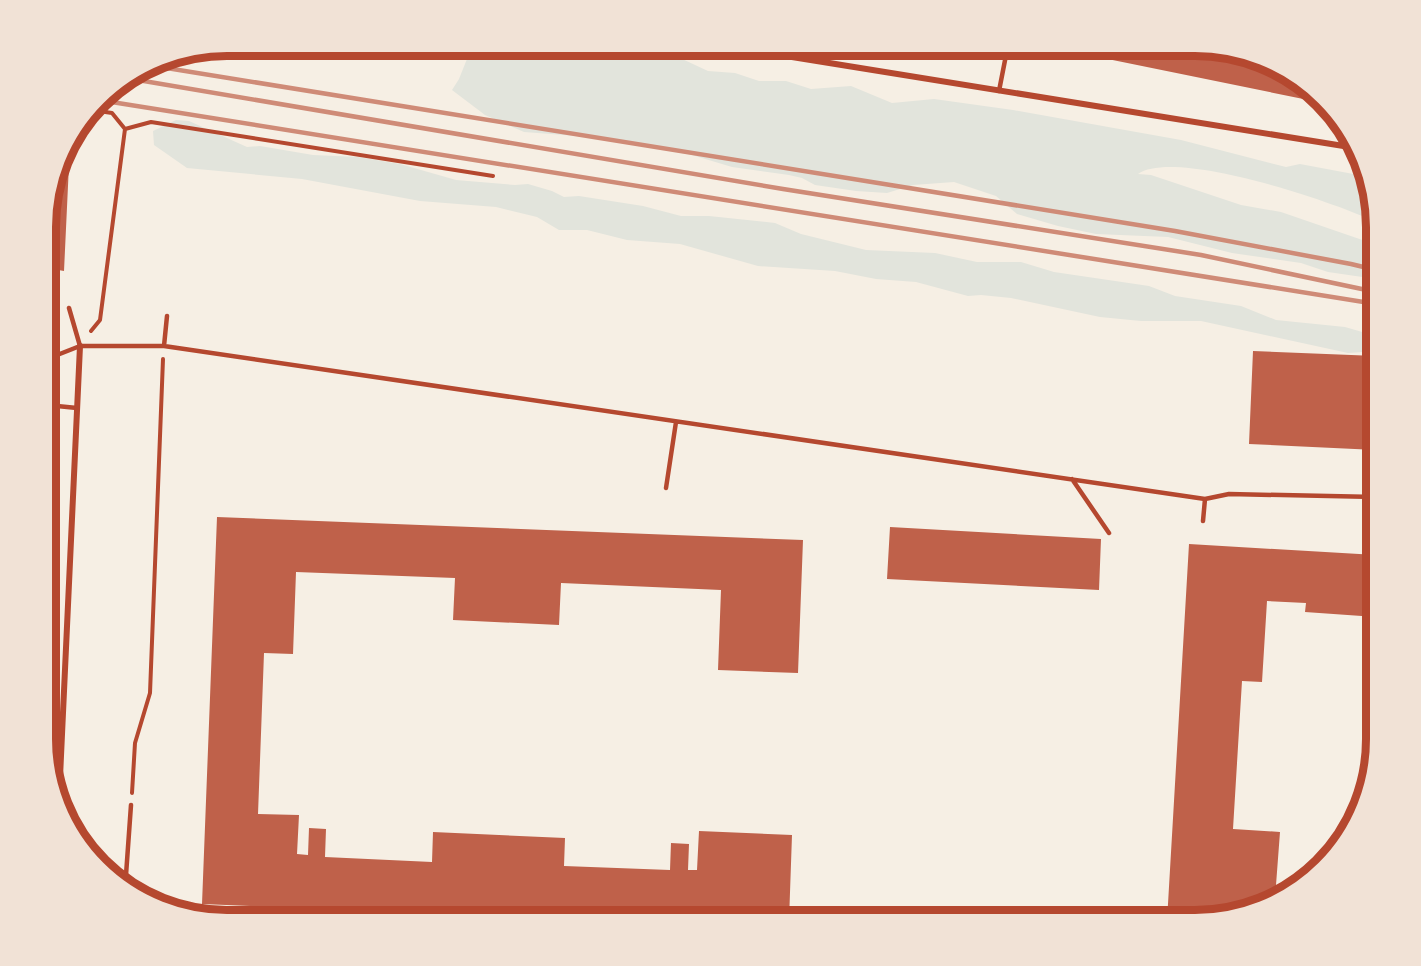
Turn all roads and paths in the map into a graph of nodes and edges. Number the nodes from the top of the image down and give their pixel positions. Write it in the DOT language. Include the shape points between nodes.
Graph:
graph roads {
  1 [pos="785,56"];
  2 [pos="1006,56"];
  3 [pos="999,91"];
  4 [pos="101,111"];
  5 [pos="125,129"];
  6 [pos="1345,146"];
  7 [pos="494,176"];
  8 [pos="69,308"];
  9 [pos="167,316"];
  10 [pos="80,346"];
  11 [pos="164,346"];
  12 [pos="56,355"];
  13 [pos="56,406"];
  14 [pos="77,408"];
  15 [pos="676,422"];
  16 [pos="1072,479"];
  17 [pos="666,488"];
  18 [pos="1365,497"];
  19 [pos="1205,499"];
  20 [pos="1203,521"];
  21 [pos="1109,533"];
  22 [pos="59,774"];
  23 [pos="131,805"];
  24 [pos="122,875"];
  1 -- 3 [label="street"];
  2 -- 3 [label="lane"];
  3 -- 6 [label="street"];
  4 -- 5 [label="path" via="112,113"];
  5 -- 7 [label="path" via="151,122"];
  5 -- 10 [label="path" via="100,320"];
  8 -- 10 [label="lane"];
  9 -- 11 [label="lane"];
  10 -- 11 [label="lane"];
  10 -- 12 [label="lane"];
  10 -- 14 [label="street"];
  11 -- 15 [label="lane"];
  11 -- 23 [label="path" via="150,693 135,743"];
  13 -- 14 [label="lane"];
  14 -- 22 [label="street"];
  15 -- 16 [label="lane"];
  15 -- 17 [label="lane"];
  16 -- 19 [label="lane"];
  16 -- 21 [label="lane"];
  18 -- 19 [label="lane" via="1229,494"];
  19 -- 20 [label="lane"];
  23 -- 24 [label="lane" via="126,875"];
}
